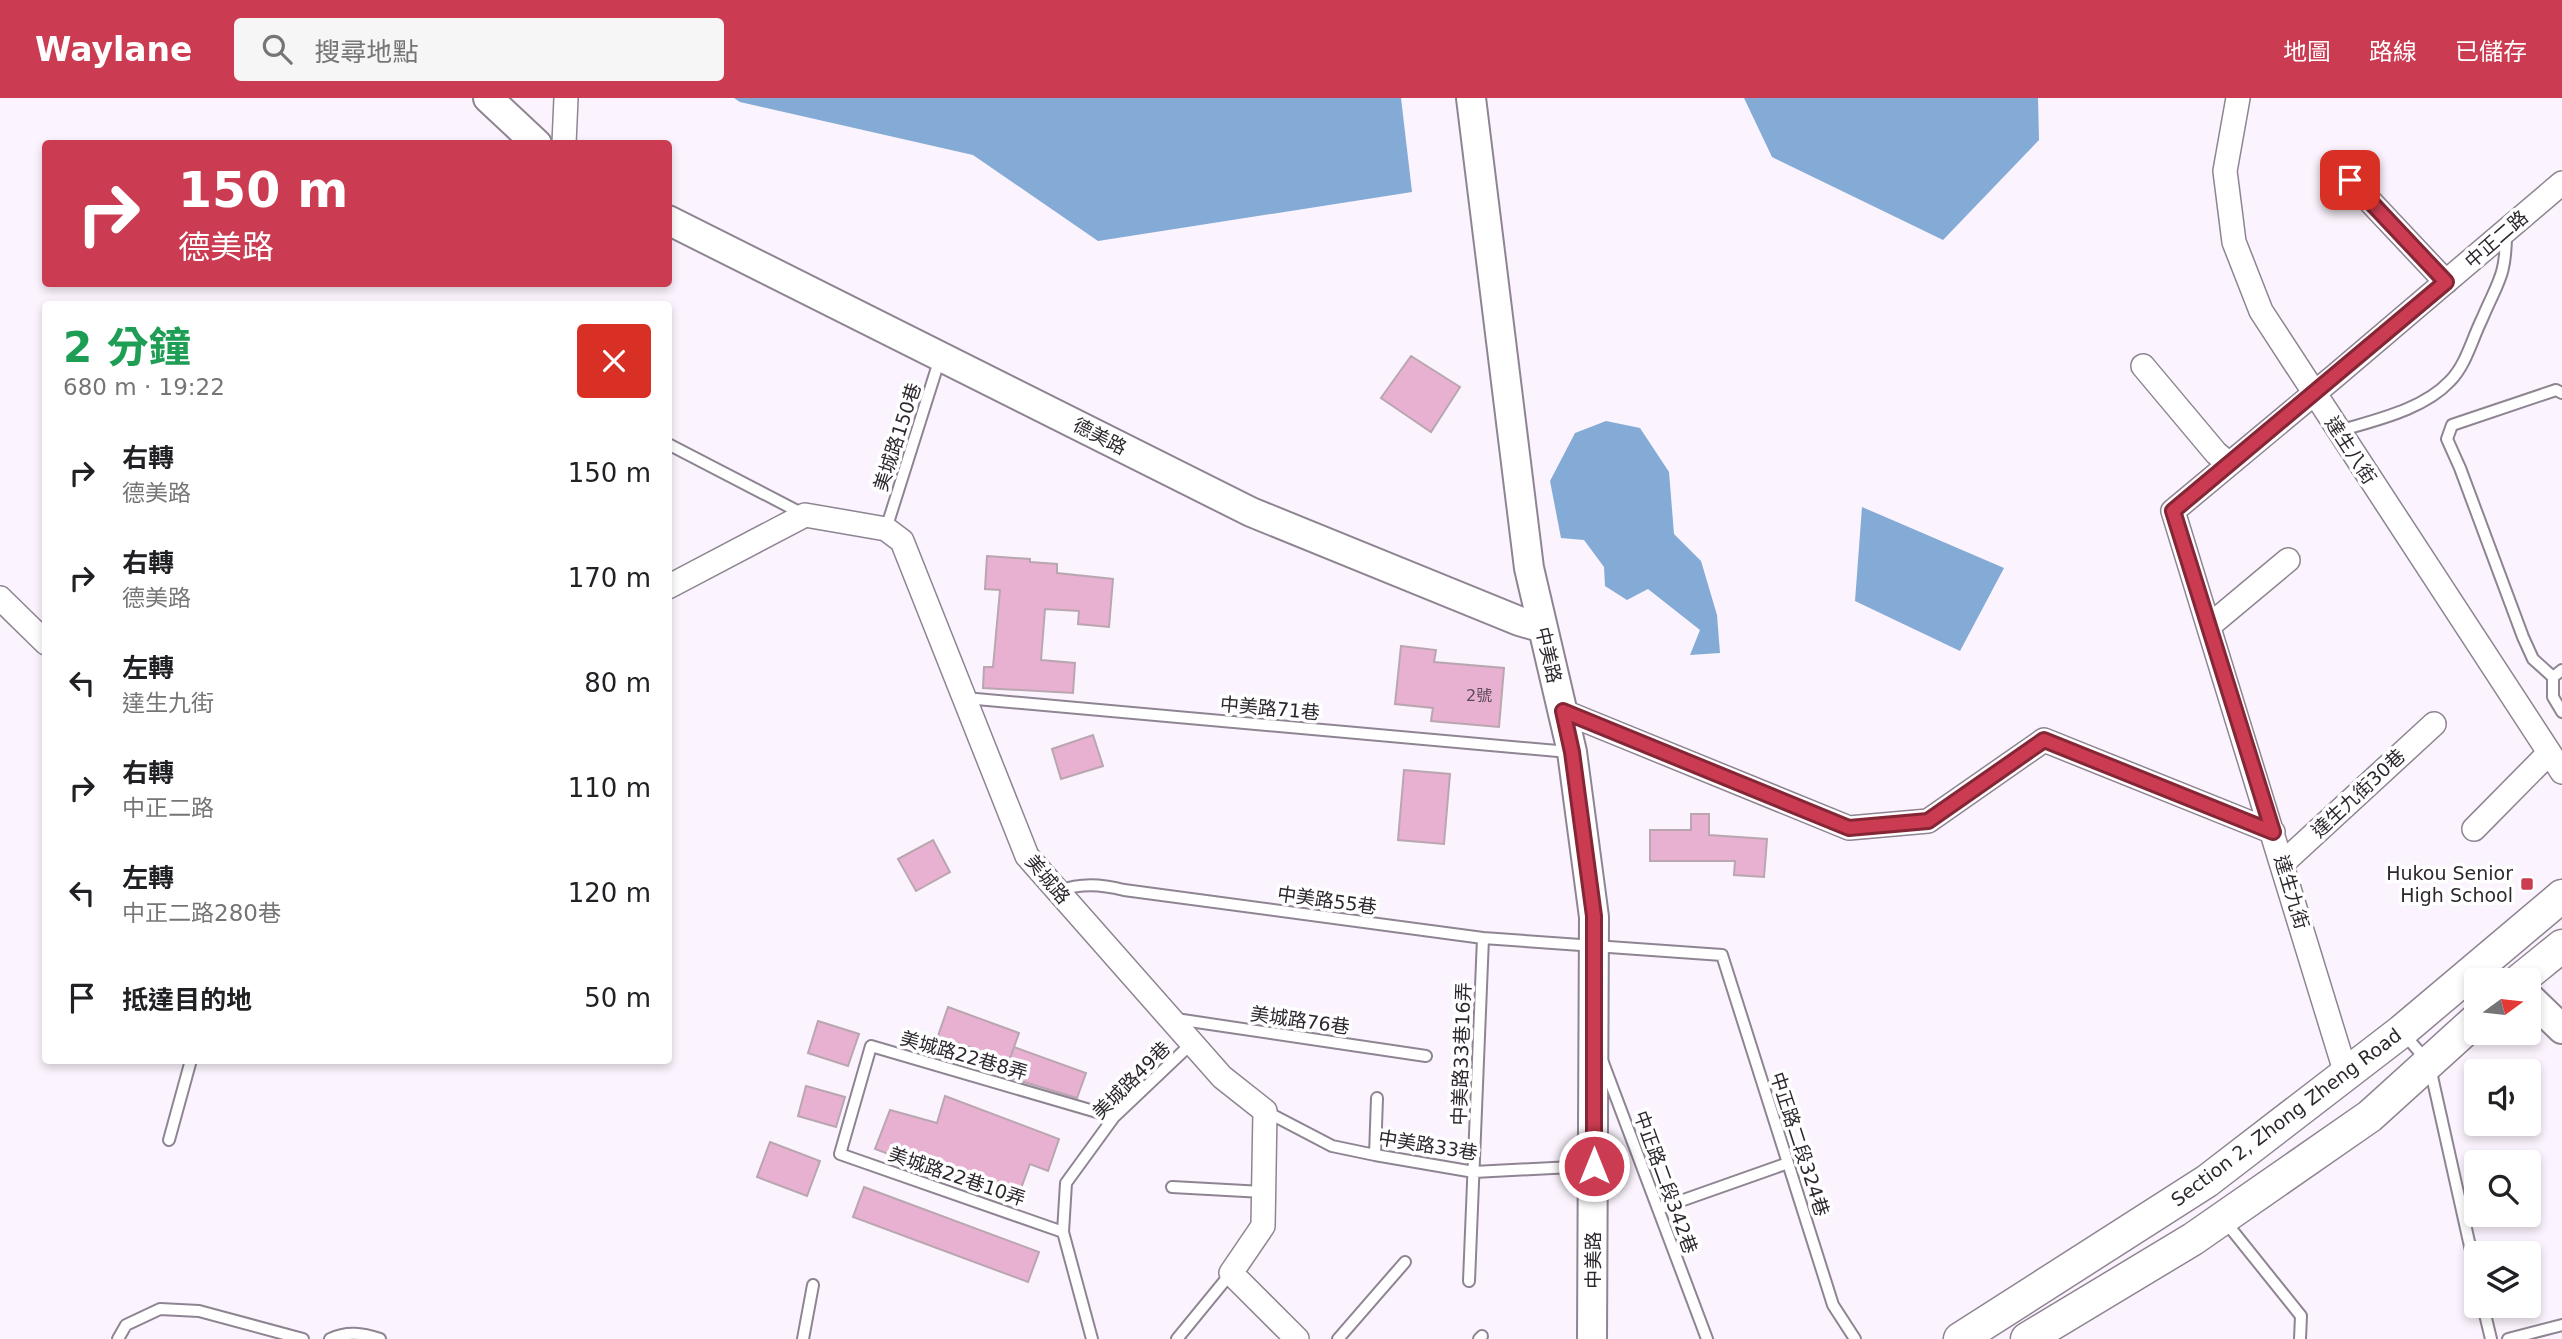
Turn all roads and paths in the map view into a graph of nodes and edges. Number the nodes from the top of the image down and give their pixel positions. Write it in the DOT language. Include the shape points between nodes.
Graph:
graph roads {
  1 [pos="488,98"];
  2 [pos="566,98"];
  3 [pos="1471,98"];
  4 [pos="2235,98"];
  5 [pos="533,140"];
  6 [pos="564,140"];
  7 [pos="2350,180"];
  8 [pos="2562,183"];
  9 [pos="672,222"];
  10 [pos="2505,232"];
  11 [pos="2446,282"];
  12 [pos="941,356"];
  13 [pos="2143,366"];
  14 [pos="2562,393"];
  15 [pos="2314,394"];
  16 [pos="2339,431"];
  17 [pos="672,446"];
  18 [pos="2229,464"];
  19 [pos="2173,511"];
  20 [pos="805,515"];
  21 [pos="886,529"];
  22 [pos="2288,560"];
  23 [pos="672,585"];
  24 [pos="0,598"];
  25 [pos="2209,626"];
  26 [pos="1543,628"];
  27 [pos="42,639"];
  28 [pos="2558,674"];
  29 [pos="965,698"];
  30 [pos="1563,711"];
  31 [pos="2562,712"];
  32 [pos="2434,724"];
  33 [pos="1572,752"];
  34 [pos="2549,752"];
  35 [pos="2562,772"];
  36 [pos="2474,829"];
  37 [pos="2273,832"];
  38 [pos="2283,863"];
  39 [pos="1058,891"];
  40 [pos="2562,896"];
  41 [pos="1483,938"];
  42 [pos="2562,946"];
  43 [pos="1594,948"];
  44 [pos="2493,953"];
  45 [pos="1722,955"];
  46 [pos="2504,968"];
  47 [pos="2535,968"];
  48 [pos="2541,1009"];
  49 [pos="1170,1018"];
  50 [pos="2562,1029"];
  51 [pos="2402,1031"];
  52 [pos="2464,1031"];
  53 [pos="1594,1037"];
  54 [pos="1192,1043"];
  55 [pos="1426,1056"];
  56 [pos="2429,1063"];
  57 [pos="190,1064"];
  58 [pos="2346,1074"];
  59 [pos="1377,1098"];
  60 [pos="1265,1111"];
  61 [pos="1114,1117"];
  62 [pos="169,1140"];
  63 [pos="840,1154"];
  64 [pos="1375,1155"];
  65 [pos="1788,1163"];
  66 [pos="1594,1166"];
  67 [pos="1474,1172"];
  68 [pos="1172,1187"];
  69 [pos="1263,1192"];
  70 [pos="1658,1209"];
  71 [pos="2222,1218"];
  72 [pos="1063,1231"];
  73 [pos="2469,1241"];
  74 [pos="1405,1262"];
  75 [pos="1231,1273"];
  76 [pos="1469,1281"];
  77 [pos="813,1285"];
  78 [pos="2486,1318"];
  79 [pos="2562,1325"];
  80 [pos="118,1339"];
  81 [pos="303,1339"];
  82 [pos="330,1339"];
  83 [pos="380,1339"];
  84 [pos="803,1339"];
  85 [pos="1092,1339"];
  86 [pos="1177,1339"];
  87 [pos="1297,1339"];
  88 [pos="1338,1339"];
  89 [pos="1592,1339"];
  90 [pos="1707,1339"];
  91 [pos="1855,1339"];
  92 [pos="1960,1339"];
  93 [pos="2027,1339"];
  94 [pos="2300,1339"];
  95 [pos="2491,1339"];
  96 [pos="2508,1339"];
  1 -- 5 [label="street"];
  2 -- 6 [label="street"];
  3 -- 26 [label="street, 中美路" via="1529,568"];
  4 -- 15 [label="street, 達生八街" via="2225,171 2234,242 2261,311"];
  7 -- 11 [label="street"];
  8 -- 10 [label="street, 中正二路"];
  9 -- 12 [label="street, 德美路"];
  10 -- 11 [label="street, 中正二路"];
  10 -- 16 [label="lane" via="2501,282 2451,380 2406,408"];
  11 -- 15 [label="street, 中正二路"];
  12 -- 21 [label="lane, 美城路150巷"];
  12 -- 26 [label="street, 德美路" via="1251,512"];
  13 -- 18 [label="street"];
  14 -- 28 [label="lane" via="2556,390 2452,425 2446,439 2533,659"];
  15 -- 16 [label="street, 達生八街"];
  15 -- 18 [label="street, 中正二路"];
  16 -- 34 [label="street, 達生八街"];
  17 -- 20 [label="lane"];
  18 -- 19 [label="street, 中正二路"];
  19 -- 25 [label="street, 達生九街"];
  20 -- 21 [label="street"];
  20 -- 23 [label="street"];
  21 -- 29 [label="street, 美城路" via="902,541"];
  22 -- 25 [label="street"];
  24 -- 27 [label="street"];
  25 -- 37 [label="street, 達生九街"];
  26 -- 30 [label="street, 中美路"];
  28 -- 31 [label="lane" via="2553,697"];
  29 -- 33 [label="lane, 中美路71巷"];
  29 -- 39 [label="street, 美城路" via="1027,856"];
  30 -- 33 [label="street, 中美路"];
  30 -- 37 [label="street" via="1849,828 1928,821 2044,740"];
  32 -- 38 [label="street, 達生九街30巷"];
  33 -- 43 [label="street, 中美路" via="1594,916"];
  34 -- 35 [label="street, 達生八街"];
  34 -- 36 [label="street"];
  37 -- 38 [label="street, 達生九街"];
  38 -- 58 [label="street, 達生九街"];
  39 -- 41 [label="lane, 中美路55巷" via="1098,884"];
  39 -- 49 [label="street, 美城路"];
  40 -- 44 [label="main road, Section 2, Zhong Zheng Road"];
  41 -- 43 [label="lane, 中美路55巷"];
  41 -- 67 [label="lane, 中美路33巷16弄"];
  42 -- 47 [label="main road"];
  43 -- 45 [label="lane, 中美路55巷"];
  43 -- 53 [label="street, 中美路"];
  44 -- 46 [label="street"];
  44 -- 51 [label="main road, Section 2, Zhong Zheng Road"];
  45 -- 65 [label="lane, 中正路二段324巷"];
  48 -- 50 [label="street"];
  49 -- 54 [label="street, 美城路"];
  49 -- 55 [label="lane, 美城路76巷"];
  51 -- 56 [label="lane"];
  51 -- 58 [label="main road, Section 2, Zhong Zheng Road"];
  52 -- 56 [label="main road"];
  53 -- 66 [label="street, 中美路"];
  53 -- 70 [label="lane, 中正路二段342巷"];
  54 -- 60 [label="street, 美城路" via="1222,1077"];
  54 -- 61 [label="lane, 美城路49巷"];
  56 -- 71 [label="main road" via="2370,1116"];
  56 -- 73 [label="lane"];
  57 -- 62 [label="lane"];
  58 -- 92 [label="main road, Section 2, Zhong Zheng Road" via="2207,1181"];
  59 -- 64 [label="lane"];
  60 -- 64 [label="lane, 中美路33巷" via="1332,1146"];
  60 -- 69 [label="street"];
  61 -- 63 [label="lane, 美城路22巷8弄" via="871,1046"];
  61 -- 72 [label="lane, 美城路49巷" via="1066,1183"];
  63 -- 72 [label="lane, 美城路22巷10弄"];
  64 -- 67 [label="lane, 中美路33巷"];
  65 -- 70 [label="lane"];
  65 -- 91 [label="lane, 中正路二段324巷" via="1833,1305"];
  66 -- 67 [label="lane, 中美路33巷"];
  66 -- 89 [label="street, 中美路"];
  67 -- 76 [label="lane, 中美路33巷16弄"];
  68 -- 69 [label="lane"];
  69 -- 75 [label="street" via="1263,1226"];
  70 -- 90 [label="lane, 中正路二段342巷"];
  71 -- 93 [label="main road"];
  71 -- 94 [label="lane" via="2301,1315"];
  72 -- 85 [label="lane, 美城路49巷"];
  74 -- 88 [label="lane"];
  75 -- 86 [label="lane"];
  75 -- 87 [label="street"];
  77 -- 84 [label="lane"];
  78 -- 95 [label="lane"];
  79 -- 96 [label="lane"];
  80 -- 81 [label="lane" via="126,1325 160,1309 199,1311"];
  82 -- 83 [label="lane" via="364,1334"];
}
